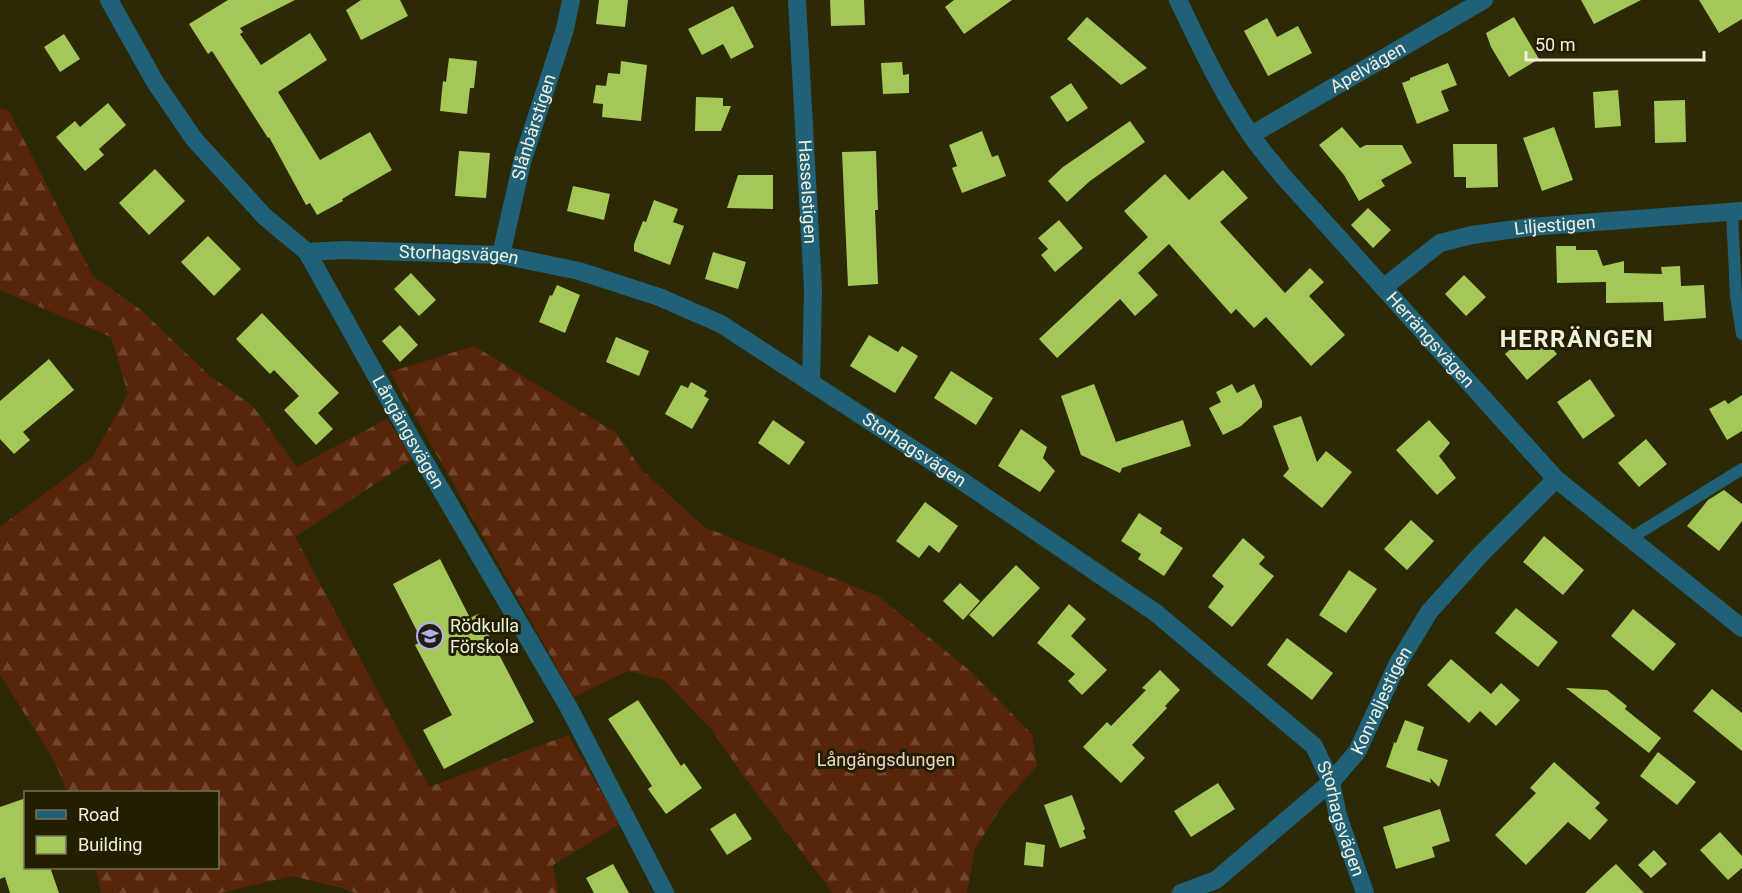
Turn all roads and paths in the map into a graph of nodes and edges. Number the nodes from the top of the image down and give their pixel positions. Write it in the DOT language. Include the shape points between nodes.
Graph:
graph roads {
  1 [pos="109,0"];
  2 [pos="571,0"];
  3 [pos="797,0"];
  4 [pos="1178,0"];
  5 [pos="1484,0"];
  6 [pos="1251,135"];
  7 [pos="1737,212"];
  8 [pos="307,252"];
  9 [pos="501,255"];
  10 [pos="1383,288"];
  11 [pos="1742,334"];
  12 [pos="811,382"];
  13 [pos="1742,469"];
  14 [pos="1556,480"];
  15 [pos="1631,538"];
  16 [pos="1742,628"];
  17 [pos="1331,782"];
  18 [pos="665,893"];
  19 [pos="1181,893"];
  20 [pos="1365,893"];
  1 -- 8 [label="street, Långängsvägen" via="155,82 195,139 264,216"];
  2 -- 9 [label="street, Slånbärstigen" via="522,162"];
  3 -- 12 [label="street, Hasselstigen" via="813,290"];
  4 -- 6 [label="street, Herrängsvägen"];
  5 -- 6 [label="street, Apelvägen"];
  6 -- 10 [label="street, Herrängsvägen"];
  7 -- 10 [label="street, Liljestigen" via="1472,235 1440,243"];
  7 -- 11 [label="lane" via="1736,296"];
  8 -- 9 [label="street, Storhagsvägen"];
  8 -- 18 [label="street, Långängsvägen" via="569,708"];
  9 -- 12 [label="street, Storhagsvägen" via="579,271 659,297 721,324"];
  10 -- 14 [label="street, Herrängsvägen"];
  12 -- 17 [label="street, Storhagsvägen" via="1156,613 1314,746"];
  13 -- 15 [label="lane"];
  14 -- 15 [label="street, Herrängsvägen"];
  14 -- 17 [label="street, Konvaljestigen" via="1481,554 1430,612 1397,665 1356,752"];
  15 -- 16 [label="street, Herrängsvägen"];
  17 -- 19 [label="street, Konvaljestigen" via="1216,880"];
  17 -- 20 [label="street, Storhagsvägen" via="1338,816"];
}
